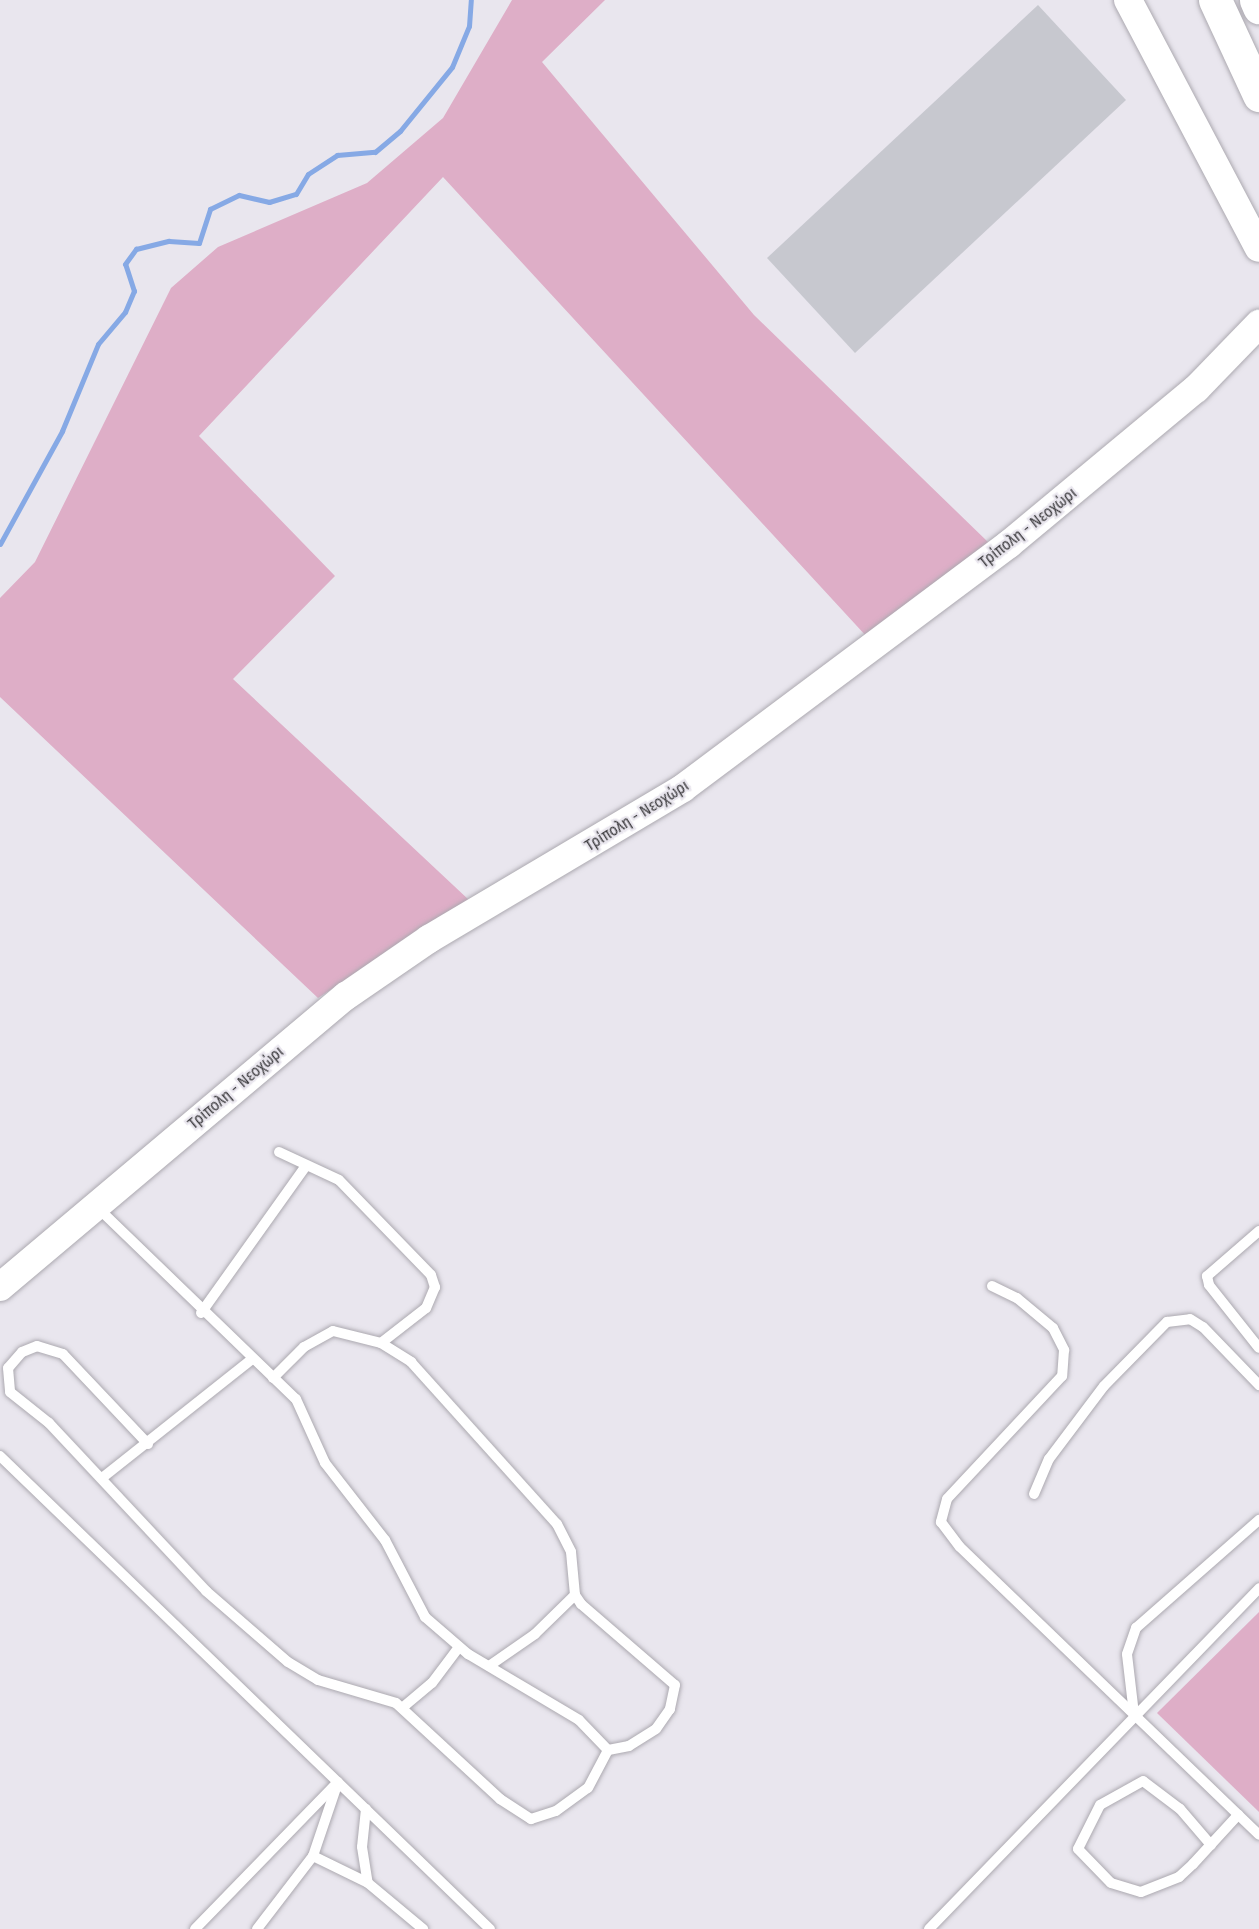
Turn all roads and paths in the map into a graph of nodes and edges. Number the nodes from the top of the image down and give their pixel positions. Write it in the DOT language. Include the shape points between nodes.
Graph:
graph roads {
  1 [pos="1128,0"];
  2 [pos="1215,0"];
  3 [pos="1256,0"];
  4 [pos="1259,7"];
  5 [pos="1259,95"];
  6 [pos="1259,248"];
  7 [pos="1259,324"];
  8 [pos="279,1152"];
  9 [pos="305,1167"];
  10 [pos="96,1206"];
  11 [pos="1259,1231"];
  12 [pos="992,1286"];
  13 [pos="0,1287"];
  14 [pos="201,1313"];
  15 [pos="381,1343"];
  16 [pos="1259,1348"];
  17 [pos="252,1359"];
  18 [pos="273,1378"];
  19 [pos="1259,1385"];
  20 [pos="148,1443"];
  21 [pos="0,1456"];
  22 [pos="102,1478"];
  23 [pos="1035,1494"];
  24 [pos="1259,1520"];
  25 [pos="1259,1588"];
  26 [pos="575,1595"];
  27 [pos="459,1647"];
  28 [pos="489,1666"];
  29 [pos="402,1708"];
  30 [pos="1134,1714"];
  31 [pos="608,1750"];
  32 [pos="338,1782"];
  33 [pos="366,1809"];
  34 [pos="1238,1815"];
  35 [pos="1259,1835"];
  36 [pos="1210,1845"];
  37 [pos="313,1856"];
  38 [pos="368,1883"];
  39 [pos="195,1929"];
  40 [pos="257,1929"];
  41 [pos="423,1929"];
  42 [pos="490,1929"];
  43 [pos="928,1929"];
  1 -- 6 [label="main road"];
  2 -- 5 [label="highway"];
  3 -- 4 [label="highway"];
  7 -- 10 [label="main road, Τρίπολη - Νεοχώρι" via="1196,389 1009,544 683,788 354,990"];
  8 -- 9 [label="lane"];
  9 -- 14 [label="lane"];
  9 -- 15 [label="lane" via="339,1179 431,1275 435,1287 426,1308"];
  10 -- 13 [label="main road, Τρίπολη - Νεοχώρι"];
  10 -- 14 [label="lane"];
  11 -- 16 [label="lane" via="1207,1276 1209,1285"];
  12 -- 30 [label="lane" via="1017,1298 1053,1328 1064,1350 1062,1376 946,1499 941,1522 960,1546"];
  14 -- 17 [label="lane"];
  15 -- 18 [label="lane" via="333,1331 304,1347"];
  15 -- 26 [label="lane" via="411,1362 557,1524 571,1552"];
  17 -- 18 [label="lane"];
  17 -- 20 [label="lane"];
  18 -- 27 [label="lane" via="311,1422 325,1463 385,1540 425,1617"];
  19 -- 23 [label="lane" via="1203,1327 1190,1319 1167,1322 1097,1395 1048,1459"];
  20 -- 22 [label="lane"];
  20 -- 22 [label="lane" via="63,1354 37,1346 22,1352 8,1368 10,1392"];
  21 -- 32 [label="lane"];
  22 -- 29 [label="lane" via="206,1591 288,1662 318,1680"];
  24 -- 30 [label="lane" via="1136,1628 1127,1654"];
  25 -- 30 [label="lane"];
  26 -- 28 [label="lane" via="535,1634"];
  26 -- 31 [label="lane" via="605,1630 675,1685 670,1709 656,1730 628,1746"];
  27 -- 28 [label="lane"];
  27 -- 29 [label="lane" via="432,1683"];
  28 -- 31 [label="lane" via="579,1720"];
  29 -- 31 [label="lane" via="478,1783 531,1819 577,1798 596,1776"];
  30 -- 34 [label="lane"];
  30 -- 43 [label="lane"];
  32 -- 33 [label="lane"];
  32 -- 37 [label="lane"];
  32 -- 39 [label="lane"];
  33 -- 38 [label="lane" via="362,1847"];
  33 -- 42 [label="lane"];
  34 -- 35 [label="lane"];
  34 -- 36 [label="lane"];
  36 -- 36 [label="lane" via="1180,1809 1143,1781 1100,1805 1078,1849 1111,1883 1141,1892 1179,1877"];
  37 -- 38 [label="lane"];
  37 -- 40 [label="lane"];
  38 -- 41 [label="lane"];
}
